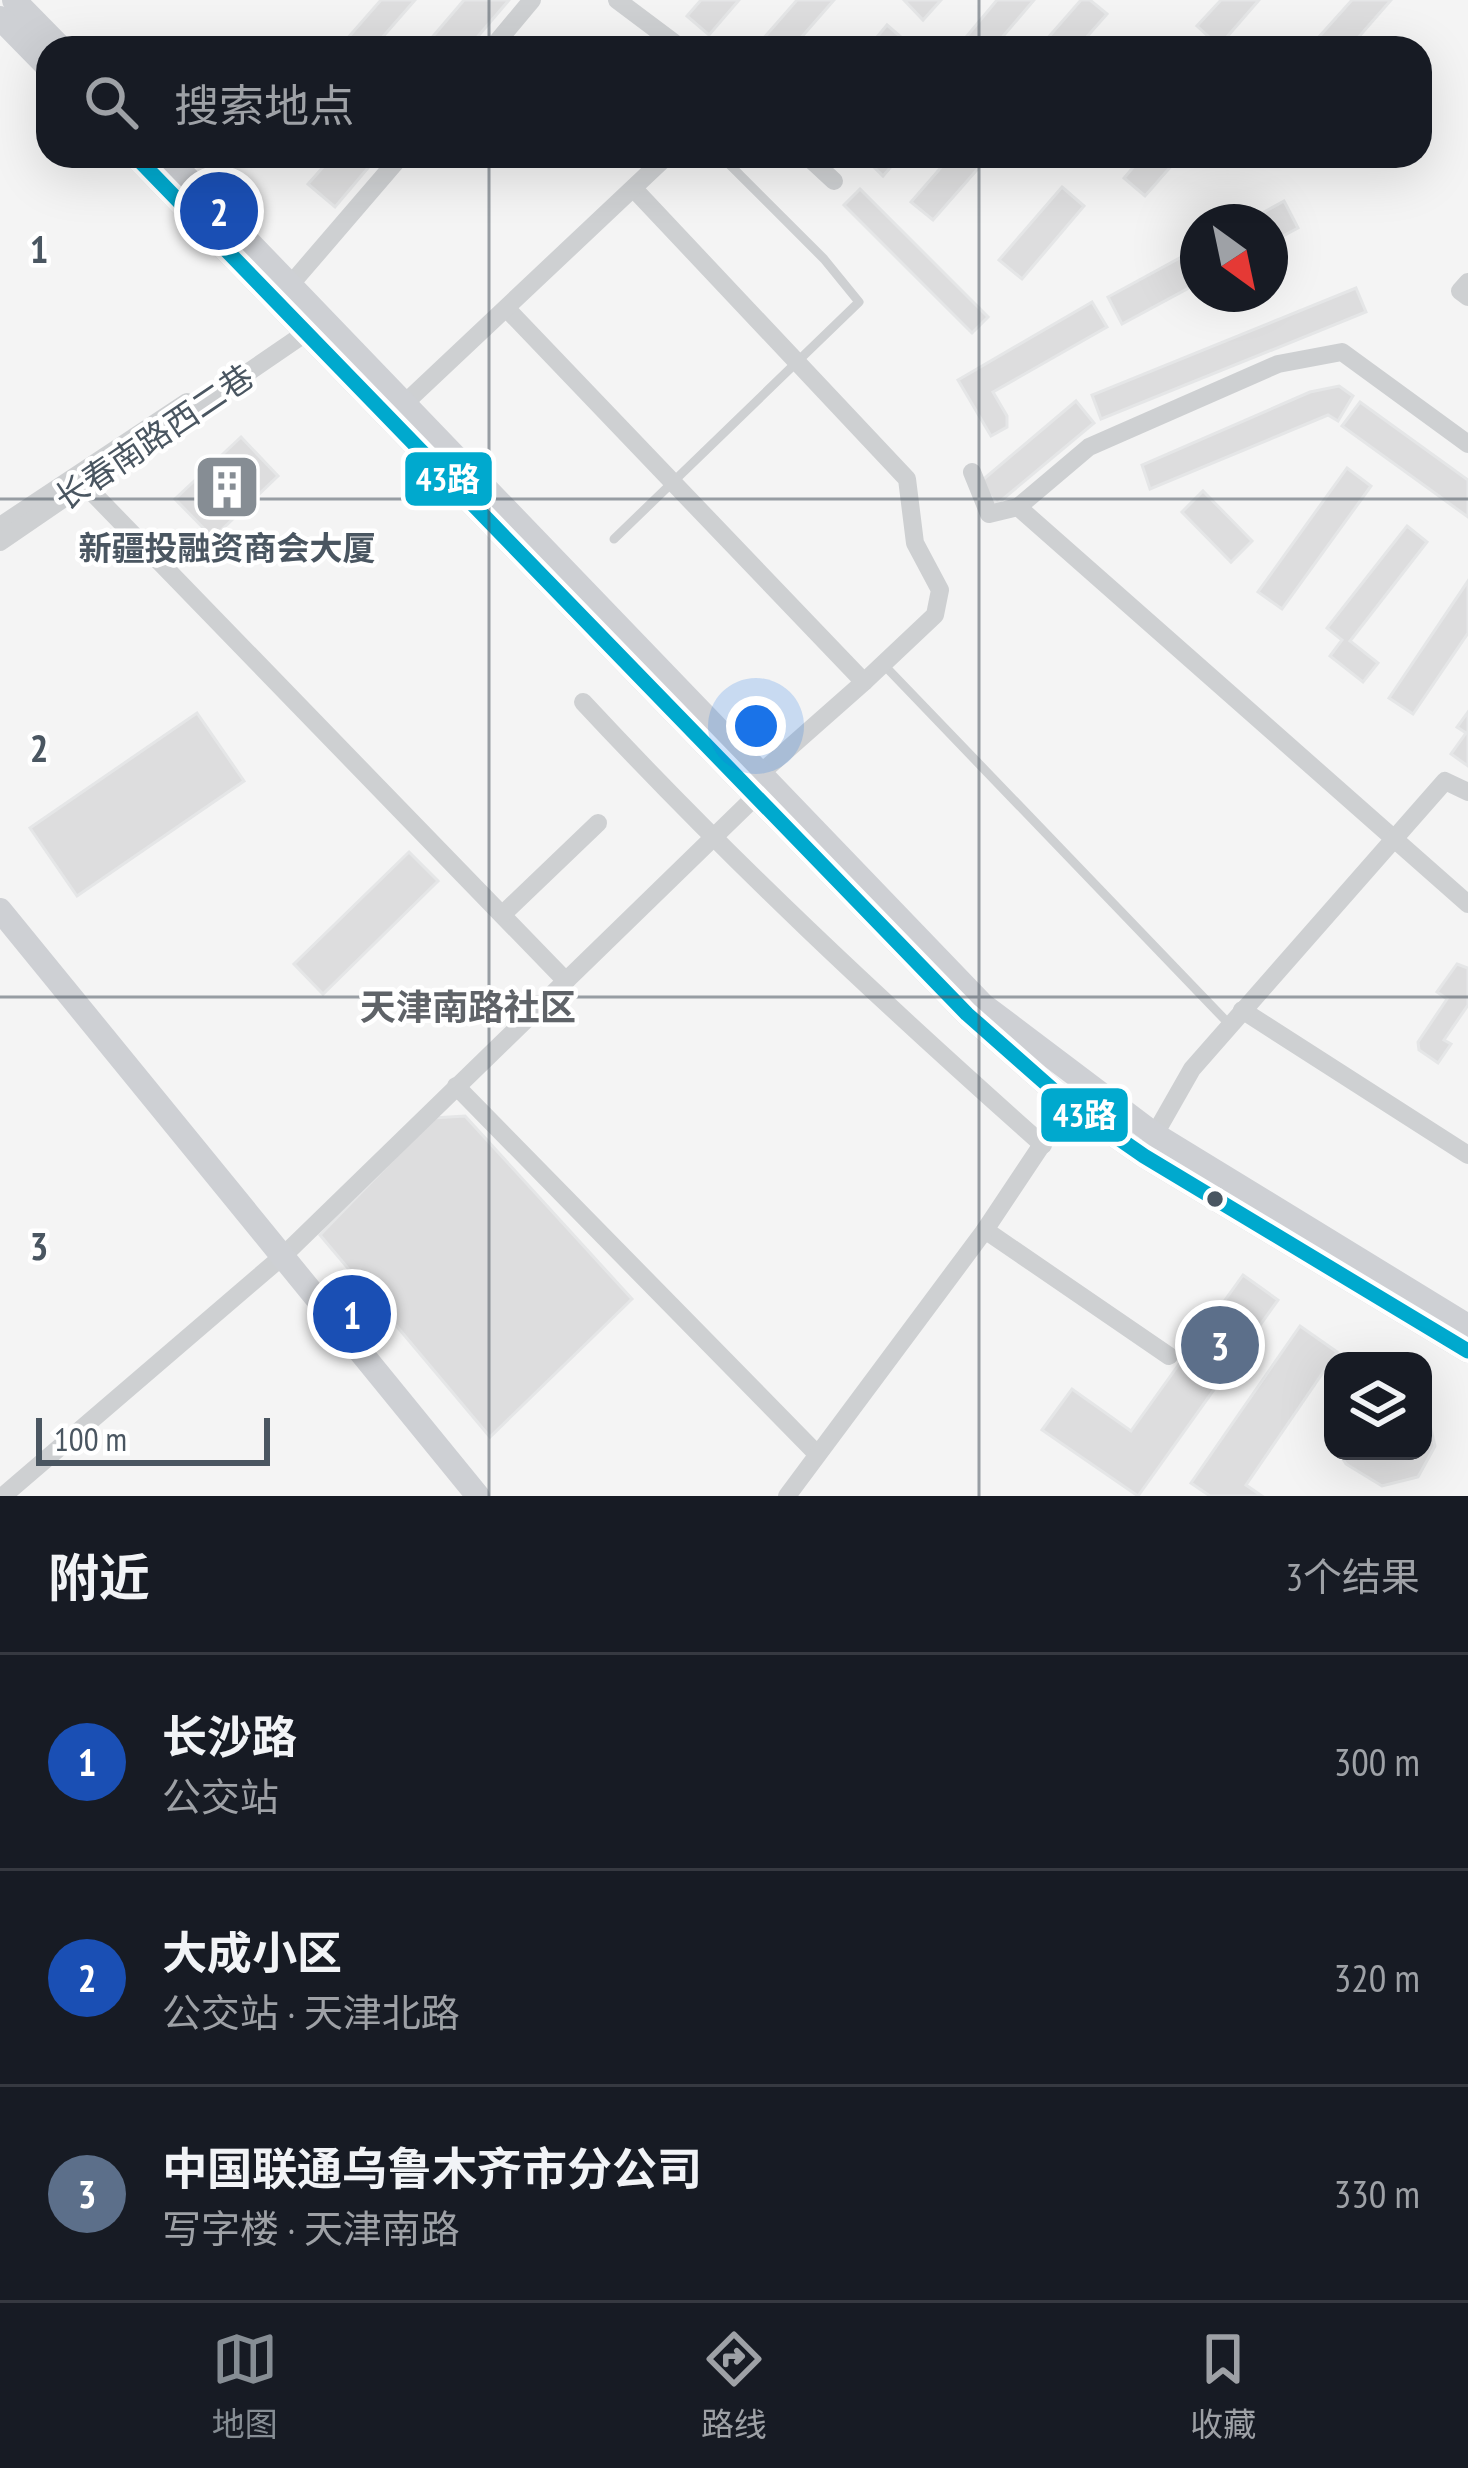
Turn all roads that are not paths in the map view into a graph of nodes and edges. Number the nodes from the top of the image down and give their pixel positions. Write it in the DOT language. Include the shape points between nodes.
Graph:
graph roads {
  1 [pos="14,0"];
  2 [pos="532,0"];
  3 [pos="617,0"];
  4 [pos="0,18"];
  5 [pos="49,36"];
  6 [pos="502,36"];
  7 [pos="665,36"];
  8 [pos="36,55"];
  9 [pos="147,168"];
  10 [pos="178,168"];
  11 [pos="391,168"];
  12 [pos="655,168"];
  13 [pos="734,168"];
  14 [pos="820,168"];
  15 [pos="834,181"];
  16 [pos="634,189"];
  17 [pos="1468,282"];
  18 [pos="291,284"];
  19 [pos="1468,297"];
  20 [pos="507,308"];
  21 [pos="303,328"];
  22 [pos="800,363"];
  23 [pos="405,403"];
  24 [pos="1468,444"];
  25 [pos="434,449"];
  26 [pos="972,472"];
  27 [pos="674,482"];
  28 [pos="85,485"];
  29 [pos="1018,507"];
  30 [pos="0,526"];
  31 [pos="614,538"];
  32 [pos="0,542"];
  33 [pos="883,664"];
  34 [pos="864,682"];
  35 [pos="583,702"];
  36 [pos="759,784"];
  37 [pos="1468,792"];
  38 [pos="598,824"];
  39 [pos="710,838"];
  40 [pos="1394,838"];
  41 [pos="1468,904"];
  42 [pos="0,910"];
  43 [pos="504,914"];
  44 [pos="566,981"];
  45 [pos="1236,1018"];
  46 [pos="455,1086"];
  47 [pos="1069,1104"];
  48 [pos="1043,1145"];
  49 [pos="1149,1145"];
  50 [pos="1468,1155"];
  51 [pos="985,1230"];
  52 [pos="284,1255"];
  53 [pos="1468,1326"];
  54 [pos="1468,1351"];
  55 [pos="1169,1356"];
  56 [pos="817,1454"];
  57 [pos="2,1496"];
  58 [pos="478,1496"];
  59 [pos="787,1496"];
  1 -- 5 [label="street"];
  2 -- 6 [label="street"];
  3 -- 7 [label="street"];
  4 -- 8 [label="street"];
  9 -- 21 [label="street"];
  10 -- 18 [label="street"];
  11 -- 18 [label="street"];
  12 -- 16 [label="street"];
  13 -- 22 [label="lane" via="859,302"];
  14 -- 15 [label="street"];
  16 -- 20 [label="street"];
  16 -- 22 [label="street"];
  17 -- 19 [label="street" via="1460,291"];
  18 -- 23 [label="street"];
  20 -- 23 [label="street"];
  20 -- 27 [label="street"];
  21 -- 25 [label="street"];
  21 -- 28 [label="street, 长春南路西二巷"];
  21 -- 30 [label="street, 长春南路西二巷"];
  22 -- 27 [label="lane"];
  22 -- 33 [label="street" via="907,479 916,543 940,590 935,615"];
  23 -- 25 [label="street"];
  24 -- 29 [label="street" via="1342,352 1278,364 1089,447"];
  25 -- 36 [label="street"];
  26 -- 29 [label="street" via="989,514"];
  27 -- 31 [label="lane"];
  27 -- 34 [label="street"];
  28 -- 32 [label="street, 长春南路西二巷"];
  28 -- 43 [label="street"];
  29 -- 40 [label="street"];
  33 -- 34 [label="street"];
  33 -- 45 [label="lane"];
  34 -- 36 [label="street"];
  35 -- 39 [label="street"];
  36 -- 39 [label="street"];
  36 -- 47 [label="street" via="967,1014"];
  36 -- 49 [label="street" via="982,1005"];
  37 -- 40 [label="street" via="1445,781"];
  38 -- 43 [label="street"];
  39 -- 44 [label="street"];
  39 -- 48 [label="street"];
  40 -- 41 [label="street"];
  40 -- 45 [label="street"];
  42 -- 52 [label="street"];
  43 -- 44 [label="street"];
  44 -- 46 [label="street"];
  45 -- 49 [label="street" via="1192,1070"];
  45 -- 50 [label="street"];
  46 -- 52 [label="street"];
  46 -- 56 [label="street"];
  47 -- 48 [label="street"];
  47 -- 49 [label="street"];
  48 -- 51 [label="street"];
  49 -- 53 [label="street"];
  49 -- 54 [label="street"];
  51 -- 55 [label="street"];
  51 -- 56 [label="street"];
  52 -- 57 [label="street"];
  52 -- 58 [label="street"];
  56 -- 59 [label="street"];
}
